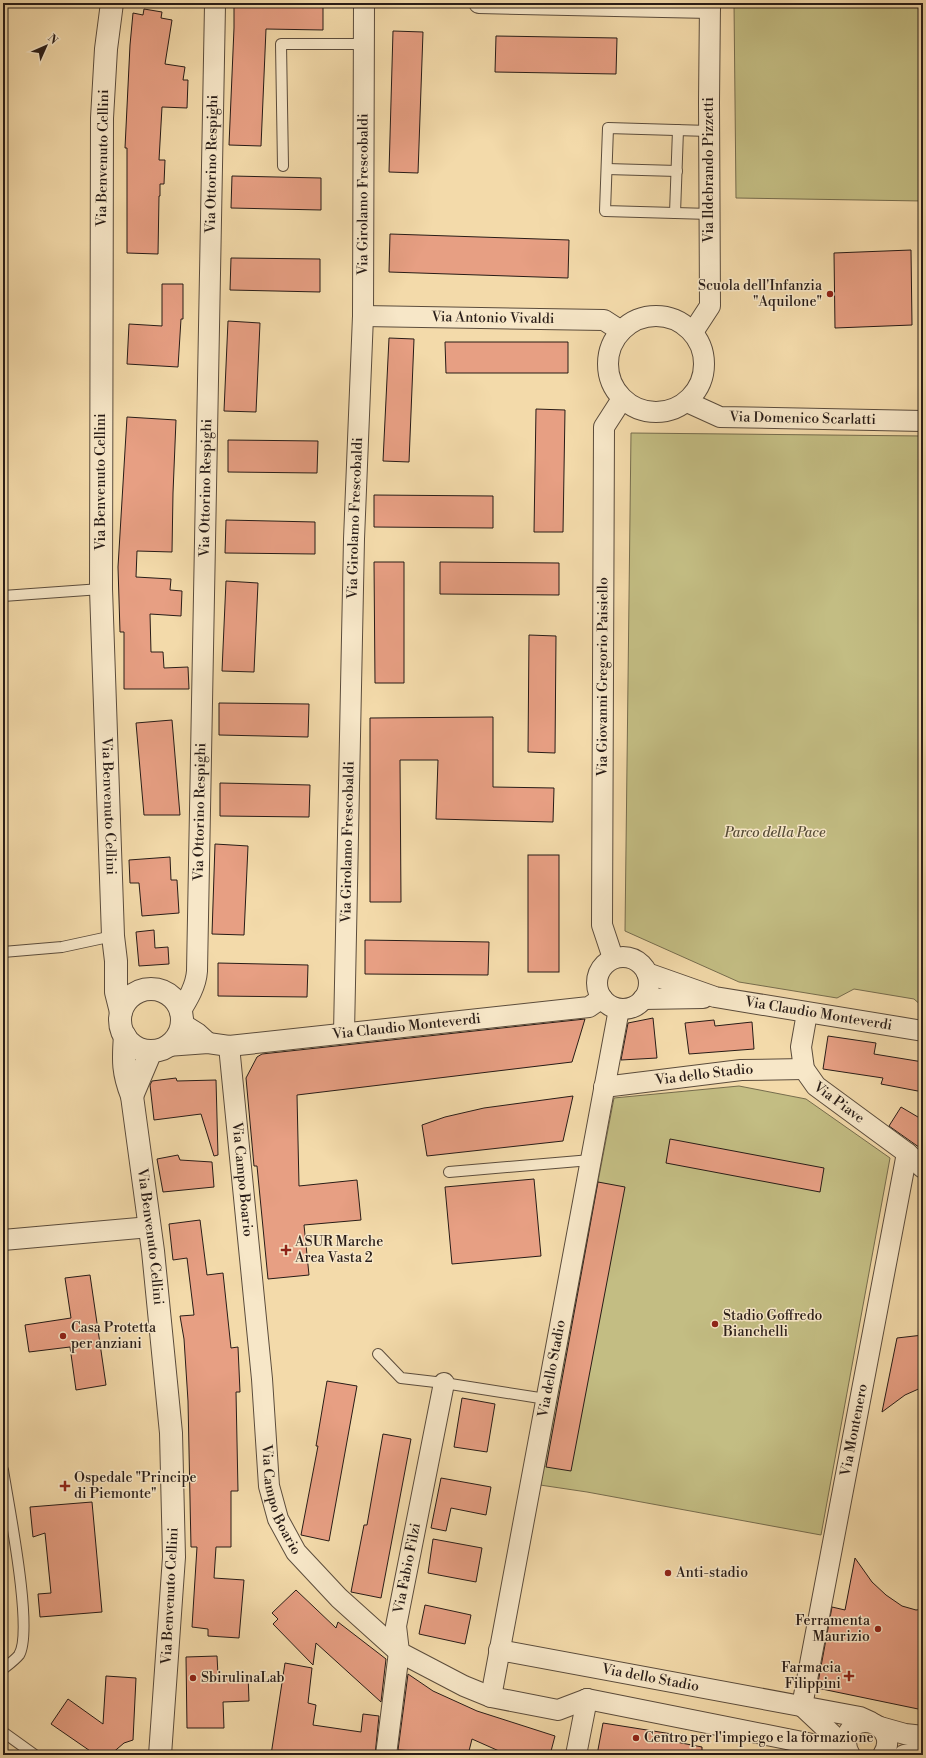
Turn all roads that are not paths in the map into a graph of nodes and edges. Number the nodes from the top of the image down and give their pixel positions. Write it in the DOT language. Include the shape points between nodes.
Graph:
graph roads {
  1 [pos="112,3"];
  2 [pos="364,3"];
  3 [pos="478,3"];
  4 [pos="626,4"];
  5 [pos="215,5"];
  6 [pos="710,5"];
  7 [pos="364,44"];
  8 [pos="678,130"];
  9 [pos="709,131"];
  10 [pos="283,166"];
  11 [pos="607,169"];
  12 [pos="676,171"];
  13 [pos="675,213"];
  14 [pos="710,214"];
  15 [pos="363,316"];
  16 [pos="621,331"];
  17 [pos="692,332"];
  18 [pos="622,398"];
  19 [pos="687,402"];
  20 [pos="923,422"];
  21 [pos="101,590"];
  22 [pos="3,596"];
  23 [pos="113,936"];
  24 [pos="3,952"];
  25 [pos="613,958"];
  26 [pos="116,961"];
  27 [pos="647,973"];
  28 [pos="137,992"];
  29 [pos="602,998"];
  30 [pos="715,998"];
  31 [pos="643,999"];
  32 [pos="619,1009"];
  33 [pos="178,1011"];
  34 [pos="121,1012"];
  35 [pos="807,1012"];
  36 [pos="923,1032"];
  37 [pos="344,1033"];
  38 [pos="124,1036"];
  39 [pos="208,1043"];
  40 [pos="229,1046"];
  41 [pos="159,1049"];
  42 [pos="804,1069"];
  43 [pos="604,1087"];
  44 [pos="132,1096"];
  45 [pos="907,1153"];
  46 [pos="591,1160"];
  47 [pos="923,1168"];
  48 [pos="450,1172"];
  49 [pos="150,1227"];
  50 [pos="3,1240"];
  51 [pos="378,1354"];
  52 [pos="444,1383"];
  53 [pos="546,1399"];
  54 [pos="3,1470"];
  55 [pos="499,1650"];
  56 [pos="399,1652"];
  57 [pos="3,1669"];
  58 [pos="491,1697"];
  59 [pos="587,1700"];
  60 [pos="802,1706"];
  61 [pos="875,1724"];
  62 [pos="3,1732"];
  63 [pos="923,1736"];
  64 [pos="848,1748"];
  65 [pos="162,1749"];
  66 [pos="923,1751"];
  67 [pos="35,1755"];
  68 [pos="386,1755"];
  69 [pos="576,1755"];
  70 [pos="883,1755"];
  71 [pos="904,1755"];
  1 -- 21 [label="street, Via Benvenuto Cellini" via="102,118"];
  2 -- 7 [label="street, Via Girolamo Frescobaldi"];
  3 -- 4 [label="street"];
  4 -- 6 [label="street"];
  5 -- 33 [label="street, Via Ottorino Respighi" via="197,978"];
  6 -- 9 [label="street, Via Ildebrando Pizzetti"];
  7 -- 10 [label="lane" via="282,44"];
  7 -- 15 [label="street, Via Girolamo Frescobaldi"];
  8 -- 9 [label="lane"];
  8 -- 11 [label="lane" via="608,128"];
  8 -- 12 [label="lane"];
  9 -- 14 [label="street, Via Ildebrando Pizzetti"];
  11 -- 12 [label="lane"];
  11 -- 13 [label="lane" via="605,211"];
  12 -- 13 [label="lane"];
  13 -- 14 [label="lane"];
  14 -- 17 [label="street, Via Ildebrando Pizzetti" via="710,306"];
  15 -- 16 [label="street, Via Antonio Vivaldi" via="604,320"];
  15 -- 37 [label="street, Via Girolamo Frescobaldi" via="354,539"];
  16 -- 17 [label="street" via="634,321 649,316 665,316 680,322"];
  16 -- 18 [label="street" via="612,343 608,358 614,387"];
  17 -- 19 [label="street" via="701,345 705,360 703,376 697,390"];
  18 -- 19 [label="street" via="647,412 675,409"];
  18 -- 25 [label="street, Via Giovanni Gregorio Paisiello" via="604,427 602,925"];
  19 -- 20 [label="street, Via Domenico Scarlatti" via="720,417"];
  21 -- 22 [label="lane"];
  21 -- 23 [label="street, Via Benvenuto Cellini"];
  23 -- 24 [label="lane" via="62,947"];
  23 -- 26 [label="street, Via Benvenuto Cellini"];
  25 -- 27 [label="street" via="630,958 643,966"];
  25 -- 29 [label="street" via="606,962 598,976 598,991"];
  26 -- 28 [label="street, Via Benvenuto Cellini"];
  26 -- 34 [label="street, Via Benvenuto Cellini" via="116,992"];
  27 -- 30 [label="street, Via Claudio Monteverdi"];
  27 -- 31 [label="street" via="649,987"];
  28 -- 33 [label="street" via="156,990 165,993"];
  28 -- 34 [label="street" via="127,1000"];
  29 -- 32 [label="street" via="612,1007"];
  29 -- 37 [label="street, Via Claudio Monteverdi" via="589,1007"];
  30 -- 31 [label="street, Via Claudio Monteverdi"];
  30 -- 35 [label="street, Via Claudio Monteverdi"];
  31 -- 32 [label="street" via="628,1009"];
  32 -- 43 [label="street, Via dello Stadio"];
  33 -- 39 [label="street"];
  33 -- 41 [label="street" via="179,1032 174,1040"];
  34 -- 38 [label="street"];
  35 -- 36 [label="street, Via Claudio Monteverdi"];
  35 -- 42 [label="street, Via Piave" via="801,1048"];
  37 -- 40 [label="street, Via Claudio Monteverdi"];
  38 -- 41 [label="street" via="141,1049"];
  38 -- 44 [label="street, Via Benvenuto Cellini" via="125,1077"];
  39 -- 40 [label="street, Via Claudio Monteverdi"];
  39 -- 41 [label="street, Via Claudio Monteverdi"];
  40 -- 56 [label="street, Via Campo Boario" via="262,1379 269,1486 278,1519 296,1552 339,1598"];
  41 -- 44 [label="street"];
  42 -- 43 [label="street, Via dello Stadio" via="741,1070"];
  42 -- 45 [label="street, Via Piave" via="816,1086"];
  43 -- 46 [label="street, Via dello Stadio"];
  44 -- 49 [label="street, Via Benvenuto Cellini"];
  45 -- 47 [label="street, Via Piave"];
  45 -- 60 [label="street, Via Montenero"];
  46 -- 48 [label="lane"];
  46 -- 53 [label="street, Via dello Stadio"];
  49 -- 50 [label="street"];
  49 -- 65 [label="street, Via Benvenuto Cellini" via="171,1433 174,1557"];
  51 -- 52 [label="lane" via="401,1378"];
  52 -- 53 [label="lane"];
  52 -- 56 [label="street, Via Fabio Filzi" via="396,1626"];
  53 -- 55 [label="street, Via dello Stadio"];
  54 -- 57 [label="lane" via="20,1573 24,1628 19,1654"];
  55 -- 58 [label="street, Via dello Stadio"];
  55 -- 60 [label="street, Via dello Stadio"];
  56 -- 58 [label="street, Via Campo Boario"];
  56 -- 68 [label="street, Via Fabio Filzi"];
  58 -- 59 [label="street, Via Campo Boario" via="558,1710"];
  59 -- 64 [label="street"];
  59 -- 69 [label="street"];
  60 -- 61 [label="street, Via dello Stadio" via="860,1717"];
  60 -- 64 [label="street"];
  61 -- 63 [label="street" via="905,1734"];
  61 -- 64 [label="street" via="864,1722 852,1728"];
  61 -- 70 [label="street" via="887,1738"];
  62 -- 67 [label="lane"];
  66 -- 71 [label="street"];
}
